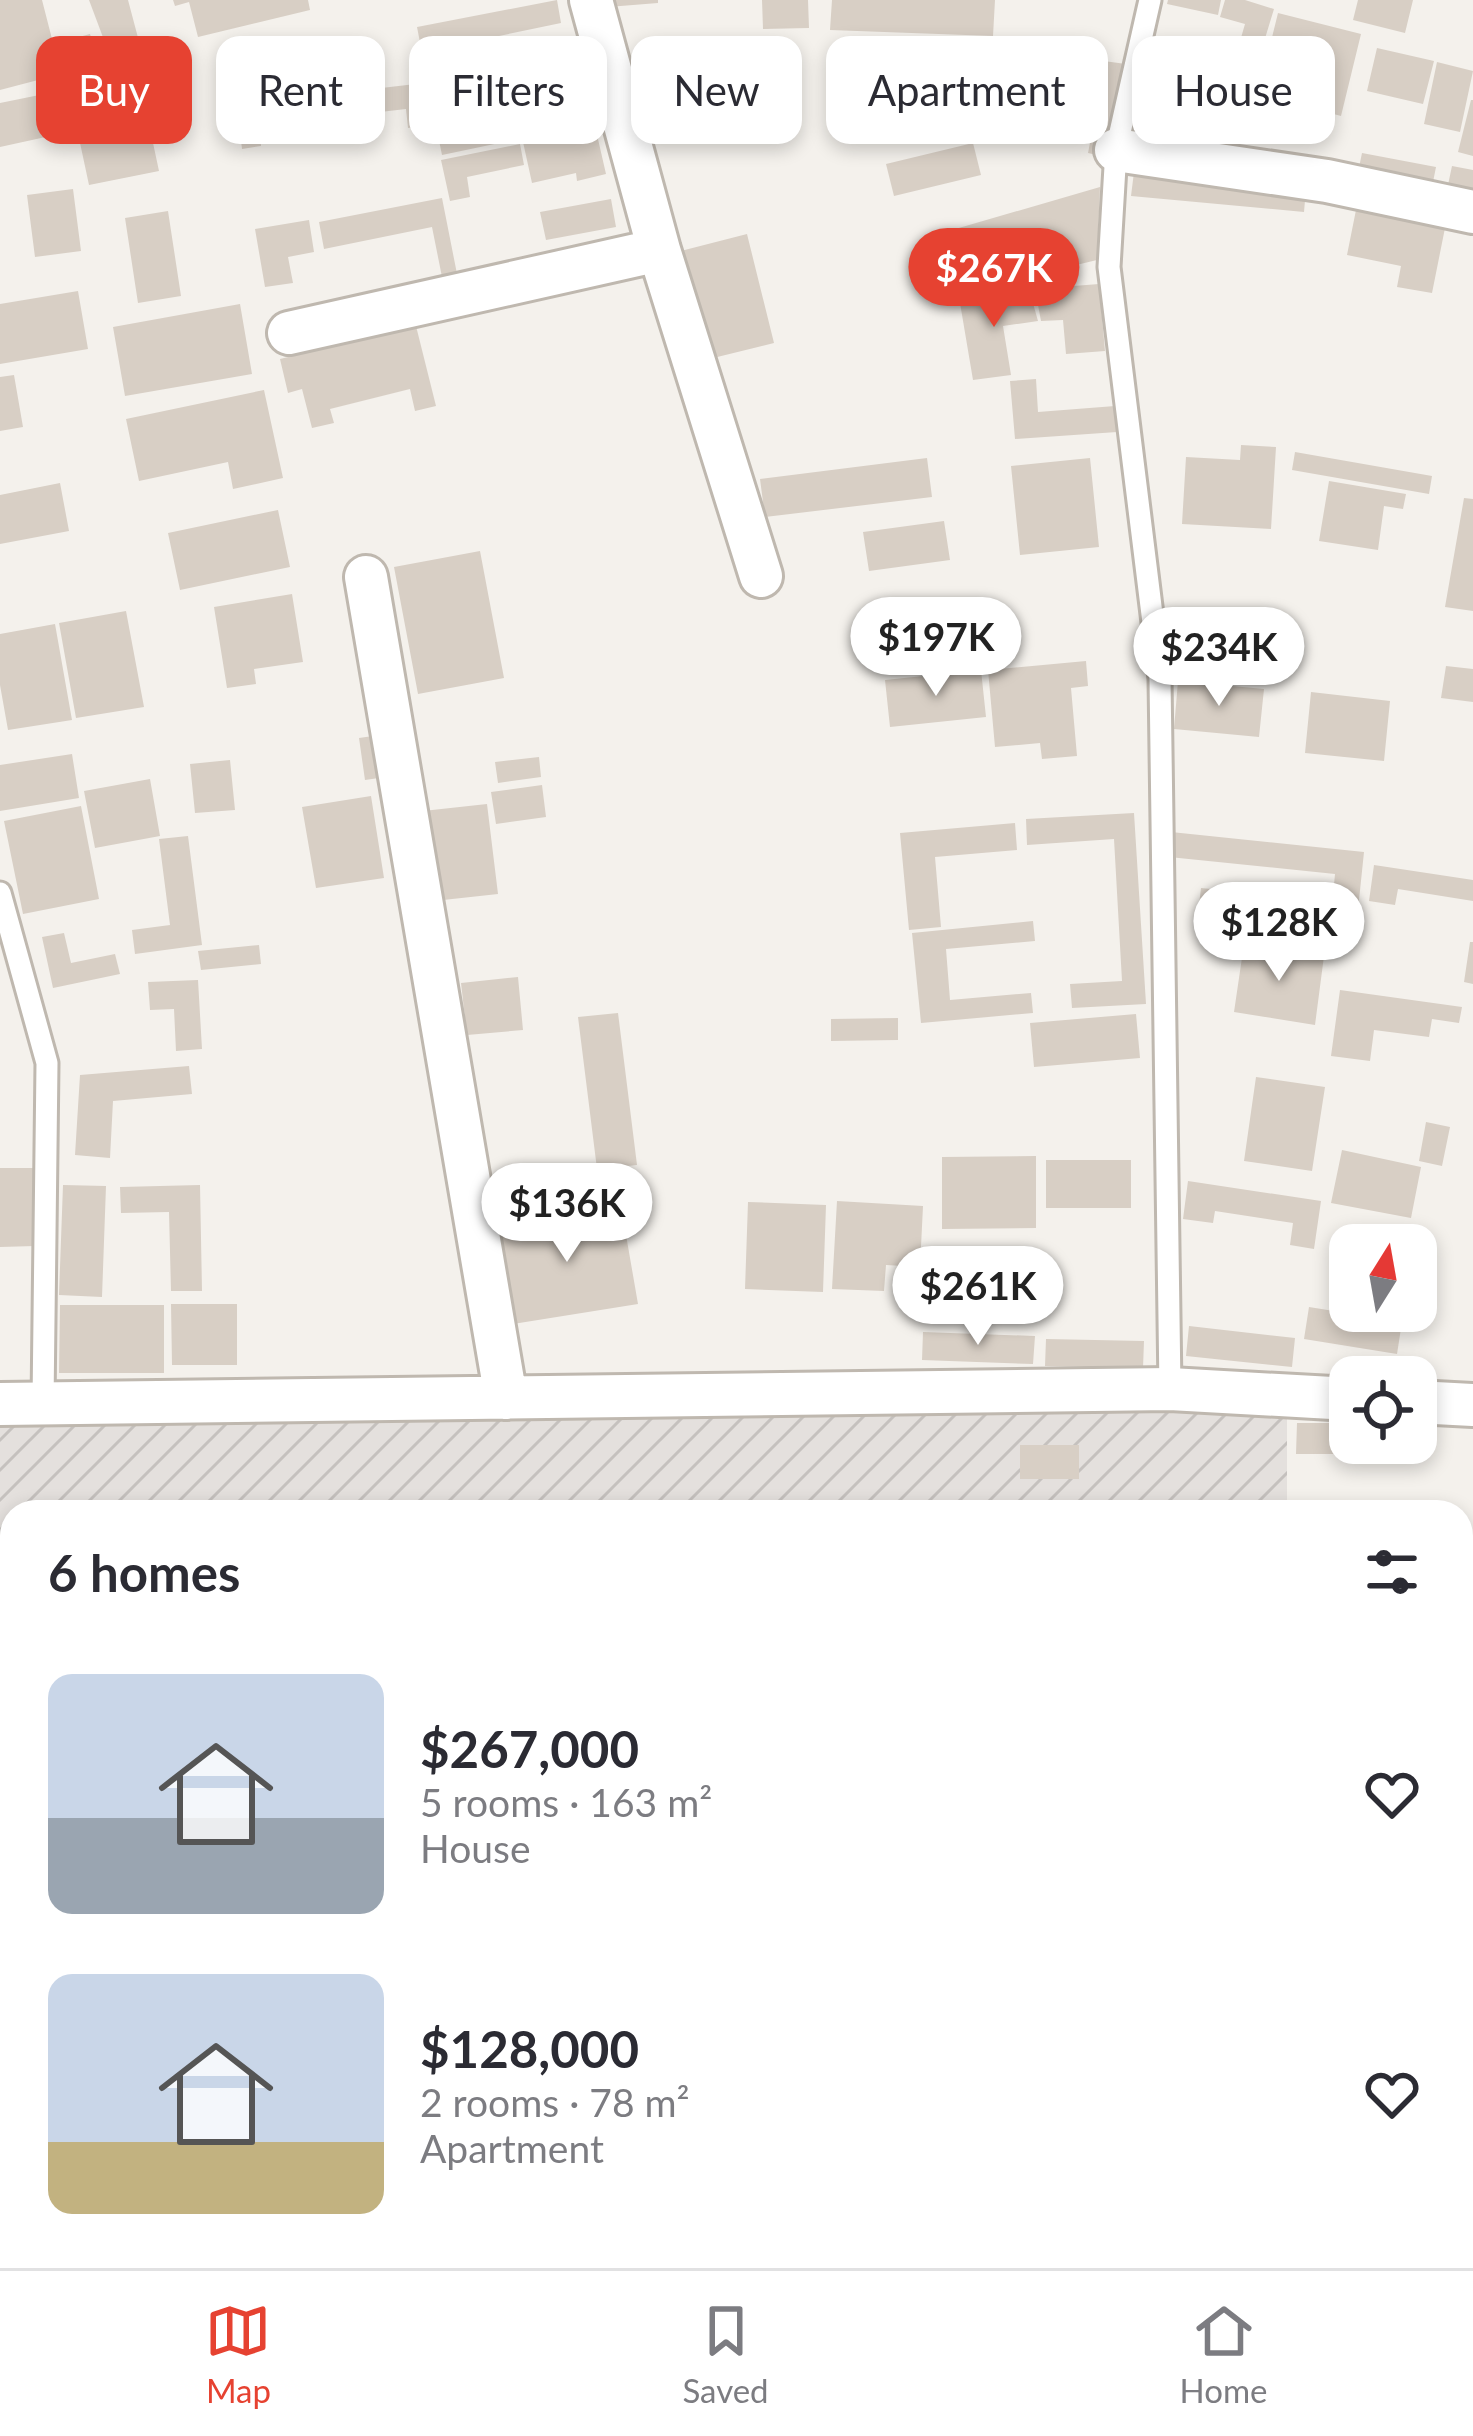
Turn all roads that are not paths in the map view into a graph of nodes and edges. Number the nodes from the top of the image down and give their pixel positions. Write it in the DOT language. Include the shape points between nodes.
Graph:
graph roads {
  1 [pos="591,0"];
  2 [pos="1150,0"];
  3 [pos="1116,150"];
  4 [pos="1473,212"];
  5 [pos="659,250"];
  6 [pos="289,333"];
  7 [pos="761,576"];
  8 [pos="366,577"];
  9 [pos="0,893"];
  10 [pos="1170,1389"];
  11 [pos="506,1398"];
  12 [pos="1329,1398"];
  13 [pos="1437,1403"];
  14 [pos="43,1404"];
  15 [pos="0,1405"];
  16 [pos="1473,1406"];
  1 -- 5 [label="street"];
  2 -- 3 [label="lane"];
  3 -- 4 [label="street"];
  3 -- 10 [label="lane" via="1109,267 1160,679"];
  5 -- 6 [label="street"];
  5 -- 7 [label="street"];
  8 -- 11 [label="street"];
  9 -- 14 [label="lane" via="47,1063"];
  10 -- 11 [label="street"];
  10 -- 12 [label="street"];
  11 -- 14 [label="street"];
  13 -- 16 [label="street"];
  14 -- 15 [label="street"];
}
